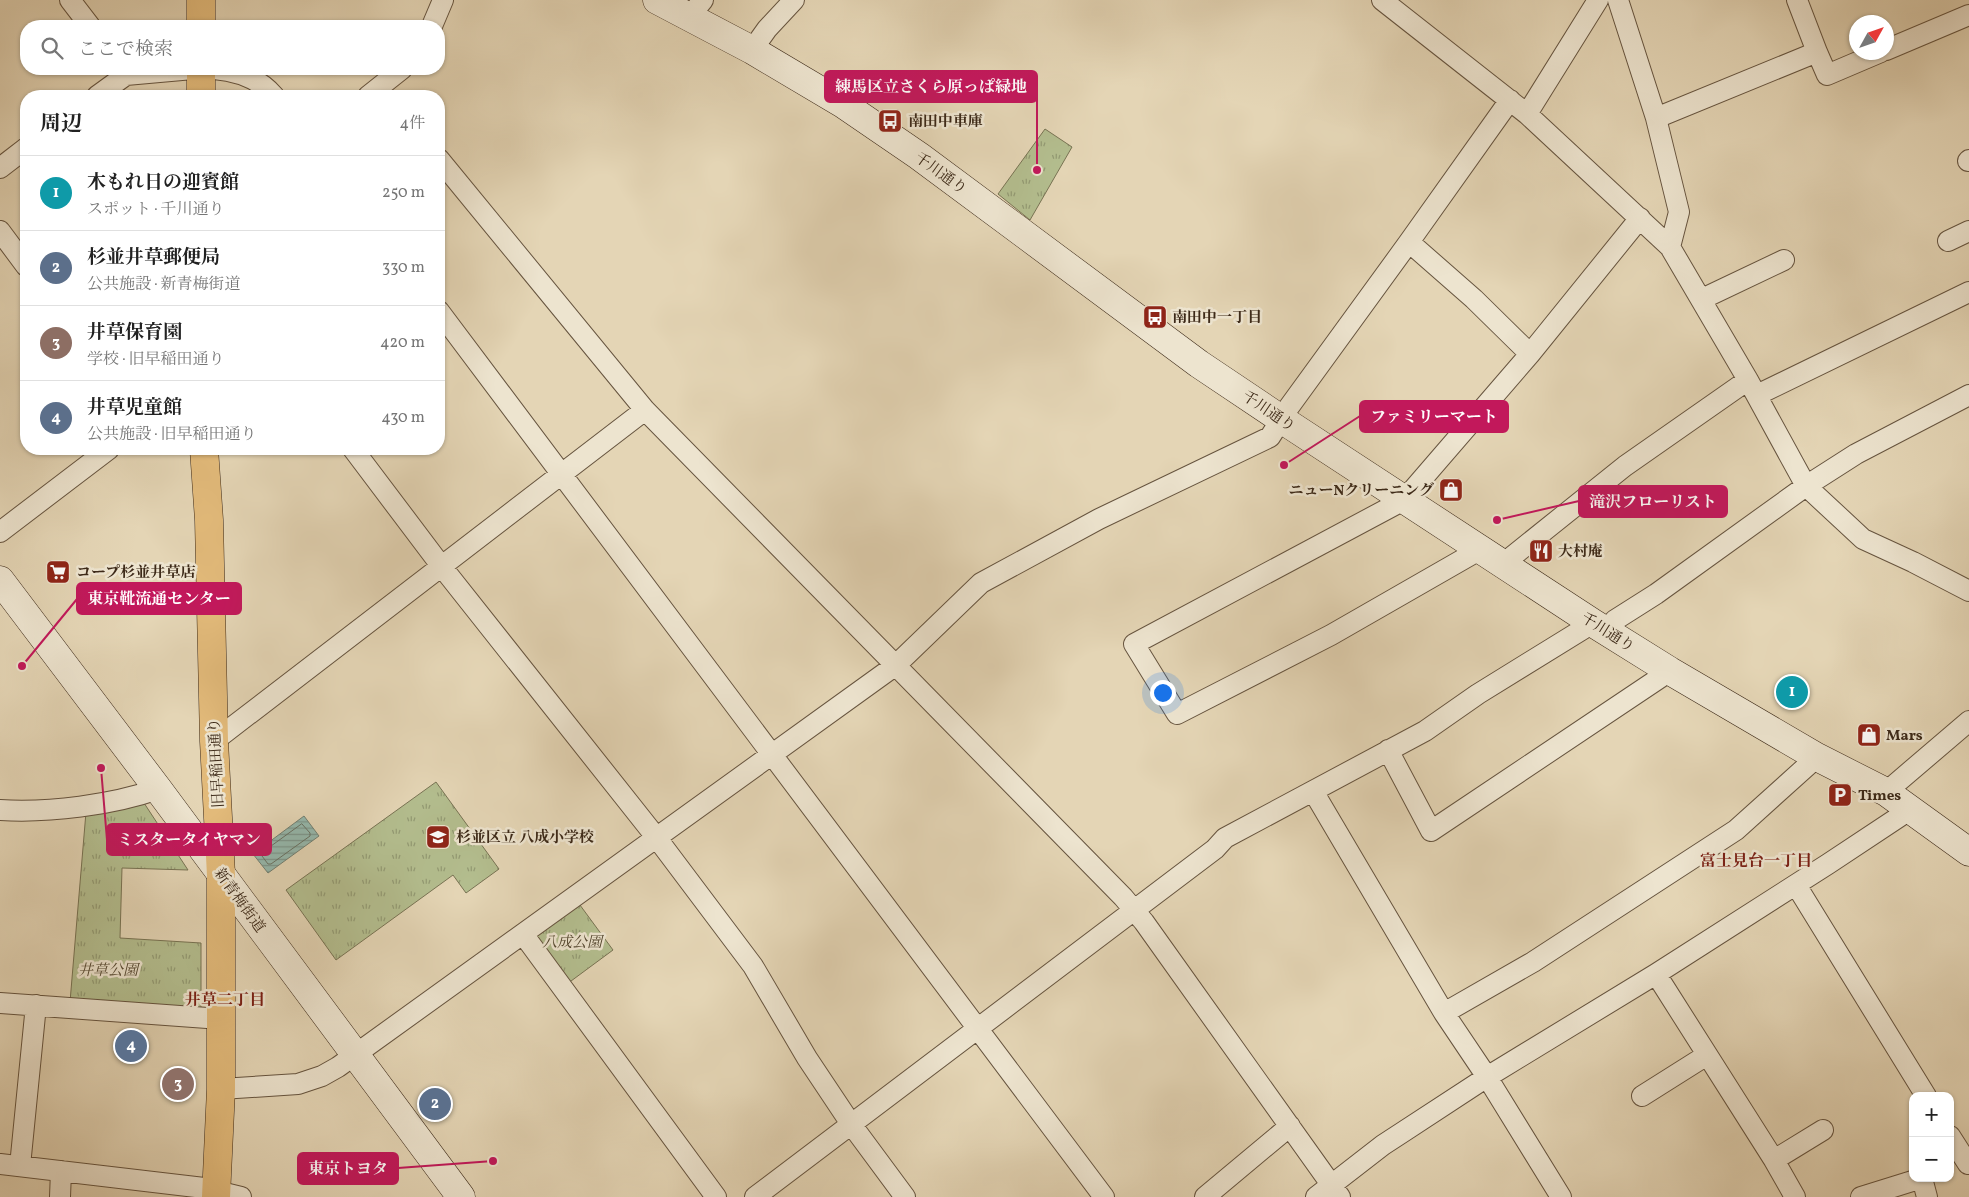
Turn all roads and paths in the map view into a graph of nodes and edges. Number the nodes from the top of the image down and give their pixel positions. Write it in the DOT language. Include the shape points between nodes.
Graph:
graph roads {
  1 [pos="70,0"];
  2 [pos="201,0"];
  3 [pos="443,0"];
  4 [pos="658,0"];
  5 [pos="794,0"];
  6 [pos="1382,0"];
  7 [pos="1598,0"];
  8 [pos="1618,0"];
  9 [pos="1797,0"];
  10 [pos="696,8"];
  11 [pos="1969,15"];
  12 [pos="85,20"];
  13 [pos="201,20"];
  14 [pos="435,20"];
  15 [pos="1894,47"];
  16 [pos="752,50"];
  17 [pos="1817,52"];
  18 [pos="1862,60"];
  19 [pos="121,75"];
  20 [pos="201,75"];
  21 [pos="245,75"];
  22 [pos="396,75"];
  23 [pos="104,90"];
  24 [pos="201,90"];
  25 [pos="267,90"];
  26 [pos="381,90"];
  27 [pos="1510,100"];
  28 [pos="1527,114"];
  29 [pos="1656,118"];
  30 [pos="20,153"];
  31 [pos="445,166"];
  32 [pos="0,168"];
  33 [pos="1640,218"];
  34 [pos="0,231"];
  35 [pos="1969,231"];
  36 [pos="1948,241"];
  37 [pos="1409,242"];
  38 [pos="1670,247"];
  39 [pos="20,258"];
  40 [pos="1784,260"];
  41 [pos="1969,292"];
  42 [pos="1702,299"];
  43 [pos="445,319"];
  44 [pos="1530,354"];
  45 [pos="1752,387"];
  46 [pos="1969,395"];
  47 [pos="645,410"];
  48 [pos="1282,419"];
  49 [pos="100,455"];
  50 [pos="204,455"];
  51 [pos="358,455"];
  52 [pos="561,474"];
  53 [pos="1806,486"];
  54 [pos="1404,500"];
  55 [pos="0,532"];
  56 [pos="1481,549"];
  57 [pos="1504,563"];
  58 [pos="442,567"];
  59 [pos="0,580"];
  60 [pos="1969,591"];
  61 [pos="1599,626"];
  62 [pos="896,665"];
  63 [pos="1670,671"];
  64 [pos="1969,721"];
  65 [pos="214,741"];
  66 [pos="1388,750"];
  67 [pos="772,754"];
  68 [pos="1818,757"];
  69 [pos="158,789"];
  70 [pos="1313,790"];
  71 [pos="1886,792"];
  72 [pos="1911,809"];
  73 [pos="0,810"];
  74 [pos="656,837"];
  75 [pos="1969,852"];
  76 [pos="221,875"];
  77 [pos="1796,885"];
  78 [pos="1134,910"];
  79 [pos="522,934"];
  80 [pos="1656,974"];
  81 [pos="0,1003"];
  82 [pos="36,1005"];
  83 [pos="1444,1013"];
  84 [pos="221,1019"];
  85 [pos="978,1028"];
  86 [pos="354,1056"];
  87 [pos="1707,1056"];
  88 [pos="1487,1077"];
  89 [pos="221,1089"];
  90 [pos="1924,1092"];
  91 [pos="1642,1096"];
  92 [pos="851,1124"];
  93 [pos="1290,1126"];
  94 [pos="1823,1130"];
  95 [pos="1950,1137"];
  96 [pos="1774,1160"];
  97 [pos="0,1164"];
  98 [pos="20,1166"];
  99 [pos="1962,1166"];
  100 [pos="61,1171"];
  101 [pos="1909,1182"];
  102 [pos="1923,1182"];
  103 [pos="1336,1191"];
  104 [pos="224,1195"];
  105 [pos="60,1197"];
  106 [pos="460,1197"];
  107 [pos="716,1197"];
  108 [pos="755,1197"];
  109 [pos="905,1197"];
  110 [pos="1104,1197"];
  111 [pos="1205,1197"];
  112 [pos="1316,1197"];
  113 [pos="1561,1197"];
  114 [pos="1795,1197"];
  115 [pos="1861,1197"];
  116 [pos="1927,1197"];
  1 -- 12 [label="street"];
  2 -- 13 [label="main road"];
  3 -- 14 [label="street"];
  4 -- 10 [label="main road, 千川通り"];
  5 -- 16 [label="street"];
  6 -- 27 [label="street"];
  7 -- 28 [label="street"];
  8 -- 29 [label="street"];
  9 -- 17 [label="street"];
  10 -- 16 [label="main road, 千川通り"];
  11 -- 15 [label="street"];
  16 -- 48 [label="main road, 千川通り" via="843,104 919,156 1199,364"];
  17 -- 18 [label="street" via="1827,75"];
  17 -- 29 [label="street"];
  19 -- 23 [label="street"];
  20 -- 24 [label="main road"];
  21 -- 25 [label="street"];
  22 -- 26 [label="street"];
  27 -- 28 [label="street"];
  27 -- 37 [label="street"];
  28 -- 33 [label="street"];
  29 -- 38 [label="street" via="1679,212"];
  30 -- 32 [label="street"];
  31 -- 47 [label="street"];
  33 -- 38 [label="street"];
  33 -- 44 [label="street"];
  34 -- 39 [label="street"];
  35 -- 36 [label="street"];
  37 -- 44 [label="street"];
  37 -- 48 [label="street"];
  38 -- 42 [label="street"];
  40 -- 42 [label="street"];
  41 -- 45 [label="street"];
  42 -- 45 [label="street"];
  43 -- 52 [label="street"];
  44 -- 54 [label="street"];
  45 -- 53 [label="street"];
  45 -- 57 [label="street" via="1625,466"];
  46 -- 53 [label="street" via="1856,454"];
  47 -- 52 [label="street"];
  47 -- 62 [label="street"];
  48 -- 54 [label="main road, 千川通り"];
  48 -- 62 [label="street" via="1270,437 1099,520 981,583"];
  49 -- 55 [label="street"];
  50 -- 65 [label="main road, 旧早稲田通り"];
  51 -- 58 [label="street"];
  52 -- 58 [label="street"];
  52 -- 67 [label="street"];
  53 -- 60 [label="street" via="1863,539"];
  53 -- 61 [label="street" via="1656,594 1615,620"];
  54 -- 56 [label="main road, 千川通り"];
  54 -- 56 [label="street" via="1134,644 1178,714 1331,634"];
  56 -- 57 [label="main road, 千川通り"];
  57 -- 61 [label="main road, 千川通り"];
  58 -- 65 [label="street"];
  58 -- 74 [label="street"];
  59 -- 69 [label="main road, 新青梅街道"];
  61 -- 63 [label="main road, 千川通り"];
  61 -- 66 [label="street" via="1478,694 1425,731"];
  62 -- 67 [label="street"];
  62 -- 78 [label="street"];
  63 -- 66 [label="street" via="1431,831"];
  63 -- 68 [label="main road, 千川通り"];
  64 -- 71 [label="street"];
  65 -- 76 [label="main road, 旧早稲田通り"];
  66 -- 70 [label="street"];
  67 -- 74 [label="street"];
  67 -- 85 [label="street"];
  68 -- 71 [label="main road, 千川通り"];
  68 -- 83 [label="street" via="1736,830 1540,957"];
  69 -- 73 [label="street" via="136,797 69,807 30,812"];
  69 -- 76 [label="main road, 新青梅街道"];
  70 -- 78 [label="street" via="1225,838 1216,849"];
  70 -- 83 [label="street"];
  71 -- 72 [label="main road, 千川通り"];
  72 -- 75 [label="main road, 千川通り"];
  72 -- 77 [label="street"];
  74 -- 79 [label="street"];
  74 -- 92 [label="street" via="753,966 807,1058"];
  76 -- 84 [label="main road, 旧早稲田通り"];
  76 -- 86 [label="main road, 新青梅街道"];
  77 -- 80 [label="street"];
  77 -- 90 [label="street"];
  78 -- 85 [label="street"];
  78 -- 93 [label="street"];
  79 -- 86 [label="street"];
  79 -- 107 [label="street"];
  80 -- 87 [label="street"];
  80 -- 88 [label="street"];
  81 -- 82 [label="street"];
  82 -- 84 [label="street"];
  82 -- 98 [label="street"];
  83 -- 88 [label="street"];
  84 -- 89 [label="main road, 旧早稲田通り"];
  85 -- 92 [label="street"];
  85 -- 110 [label="street"];
  86 -- 89 [label="street" via="322,1076 298,1084"];
  86 -- 106 [label="main road, 新青梅街道"];
  87 -- 91 [label="street"];
  87 -- 96 [label="street"];
  88 -- 103 [label="street" via="1383,1145"];
  88 -- 113 [label="street"];
  89 -- 104 [label="main road, 旧早稲田通り"];
  92 -- 108 [label="street"];
  92 -- 109 [label="street"];
  93 -- 103 [label="street"];
  93 -- 111 [label="street"];
  94 -- 96 [label="street"];
  95 -- 99 [label="street"];
  96 -- 114 [label="street"];
  97 -- 98 [label="street"];
  98 -- 100 [label="street"];
  100 -- 104 [label="street"];
  100 -- 105 [label="street"];
  101 -- 115 [label="street"];
  102 -- 116 [label="street"];
  103 -- 112 [label="street"];
}
